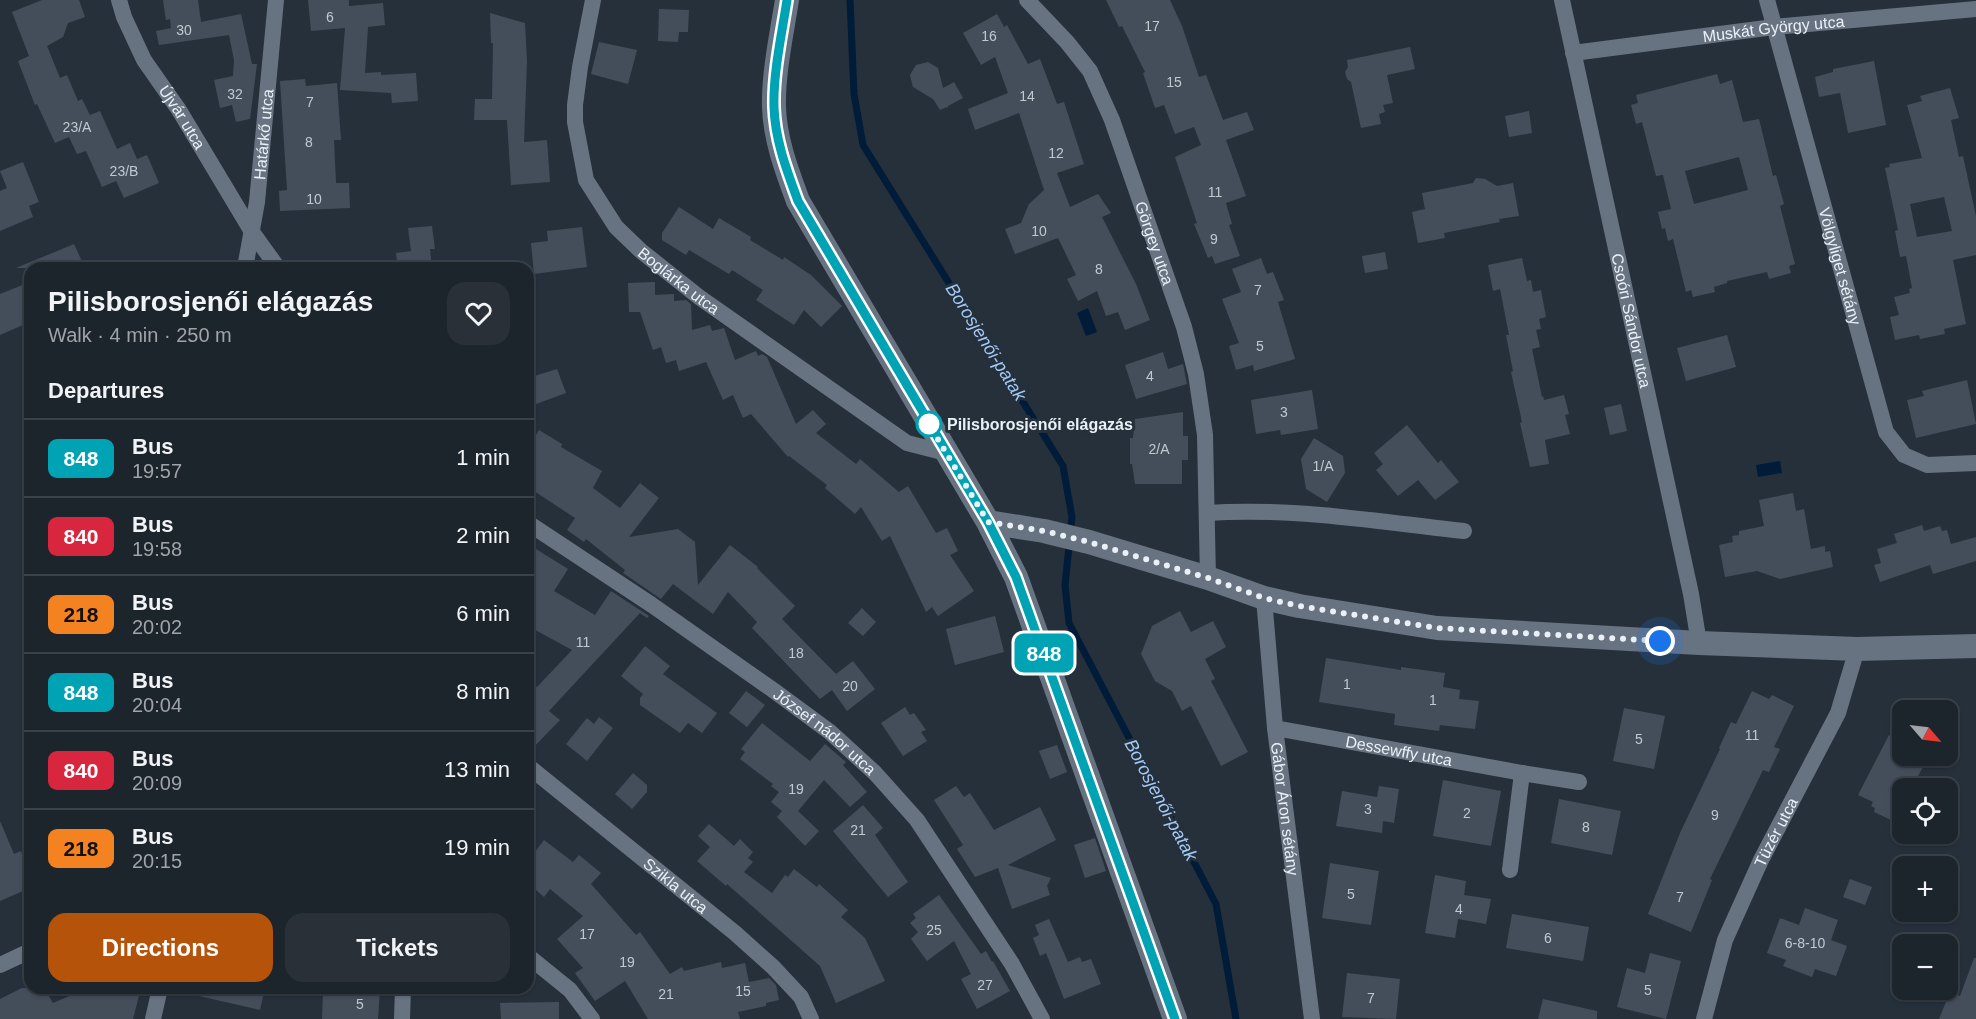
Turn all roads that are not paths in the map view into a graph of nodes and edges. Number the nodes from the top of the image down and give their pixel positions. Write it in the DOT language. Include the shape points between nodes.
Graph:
graph roads {
  1 [pos="119,0"];
  2 [pos="276,0"];
  3 [pos="593,0"];
  4 [pos="787,0"];
  5 [pos="1027,0"];
  6 [pos="1562,0"];
  7 [pos="1767,0"];
  8 [pos="1976,9"];
  9 [pos="1774,27"];
  10 [pos="1573,53"];
  11 [pos="252,232"];
  12 [pos="246,262"];
  13 [pos="274,262"];
  14 [pos="946,453"];
  15 [pos="1976,463"];
  16 [pos="1207,513"];
  17 [pos="988,522"];
  18 [pos="534,527"];
  19 [pos="1464,531"];
  20 [pos="1208,578"];
  21 [pos="1264,598"];
  22 [pos="1699,643"];
  23 [pos="1976,646"];
  24 [pos="1857,649"];
  25 [pos="1275,728"];
  26 [pos="534,771"];
  27 [pos="1522,773"];
  28 [pos="1579,782"];
  29 [pos="1510,870"];
  30 [pos="24,954"];
  31 [pos="534,961"];
  32 [pos="0,965"];
  33 [pos="159,994"];
  34 [pos="403,994"];
  35 [pos="153,1019"];
  36 [pos="402,1019"];
  37 [pos="592,1019"];
  38 [pos="811,1019"];
  39 [pos="1042,1019"];
  40 [pos="1175,1019"];
  41 [pos="1312,1019"];
  42 [pos="1704,1019"];
  1 -- 11 [label="street, Újvár utca" via="144,60 179,110"];
  2 -- 11 [label="street, Határkő utca"];
  3 -- 14 [label="street, Boglárka utca" via="580,67 575,122 586,180 616,227 699,297 907,443"];
  4 -- 14 [label="main road" via="774,106 781,154 798,201"];
  5 -- 16 [label="street, Görgey utca" via="1090,71 1112,120 1184,327 1196,374 1205,435"];
  6 -- 10 [label="street, Csoóri Sándor utca"];
  7 -- 9 [label="street, Völgyliget sétány"];
  8 -- 9 [label="street, Muskát György utca"];
  9 -- 10 [label="street, Muskát György utca"];
  9 -- 15 [label="street, Völgyliget sétány" via="1886,432 1904,454 1927,465"];
  10 -- 22 [label="street, Csoóri Sándor utca"];
  11 -- 12 [label="street, Határkő utca"];
  11 -- 13 [label="street"];
  14 -- 17 [label="main road"];
  16 -- 19 [label="street" via="1311,515"];
  16 -- 20 [label="street, Görgey utca"];
  17 -- 20 [label="main road" via="1089,542"];
  17 -- 40 [label="main road" via="1016,577"];
  18 -- 39 [label="street, József nádor utca" via="773,690 830,732 875,773 917,820 1012,964"];
  20 -- 21 [label="main road"];
  21 -- 22 [label="main road" via="1437,628"];
  21 -- 25 [label="street, Gábor Áron sétány"];
  22 -- 24 [label="main road"];
  23 -- 24 [label="main road"];
  24 -- 42 [label="street, Tüzér utca" via="1838,713 1761,860 1725,940"];
  25 -- 27 [label="street, Dessewffy utca"];
  25 -- 41 [label="street, Gábor Áron sétány"];
  26 -- 38 [label="street, Szikla utca" via="773,967 801,997"];
  27 -- 28 [label="street, Dessewffy utca"];
  27 -- 29 [label="street"];
  30 -- 32 [label="street"];
  31 -- 37 [label="street" via="570,990"];
  33 -- 35 [label="street"];
  34 -- 36 [label="street"];
}
